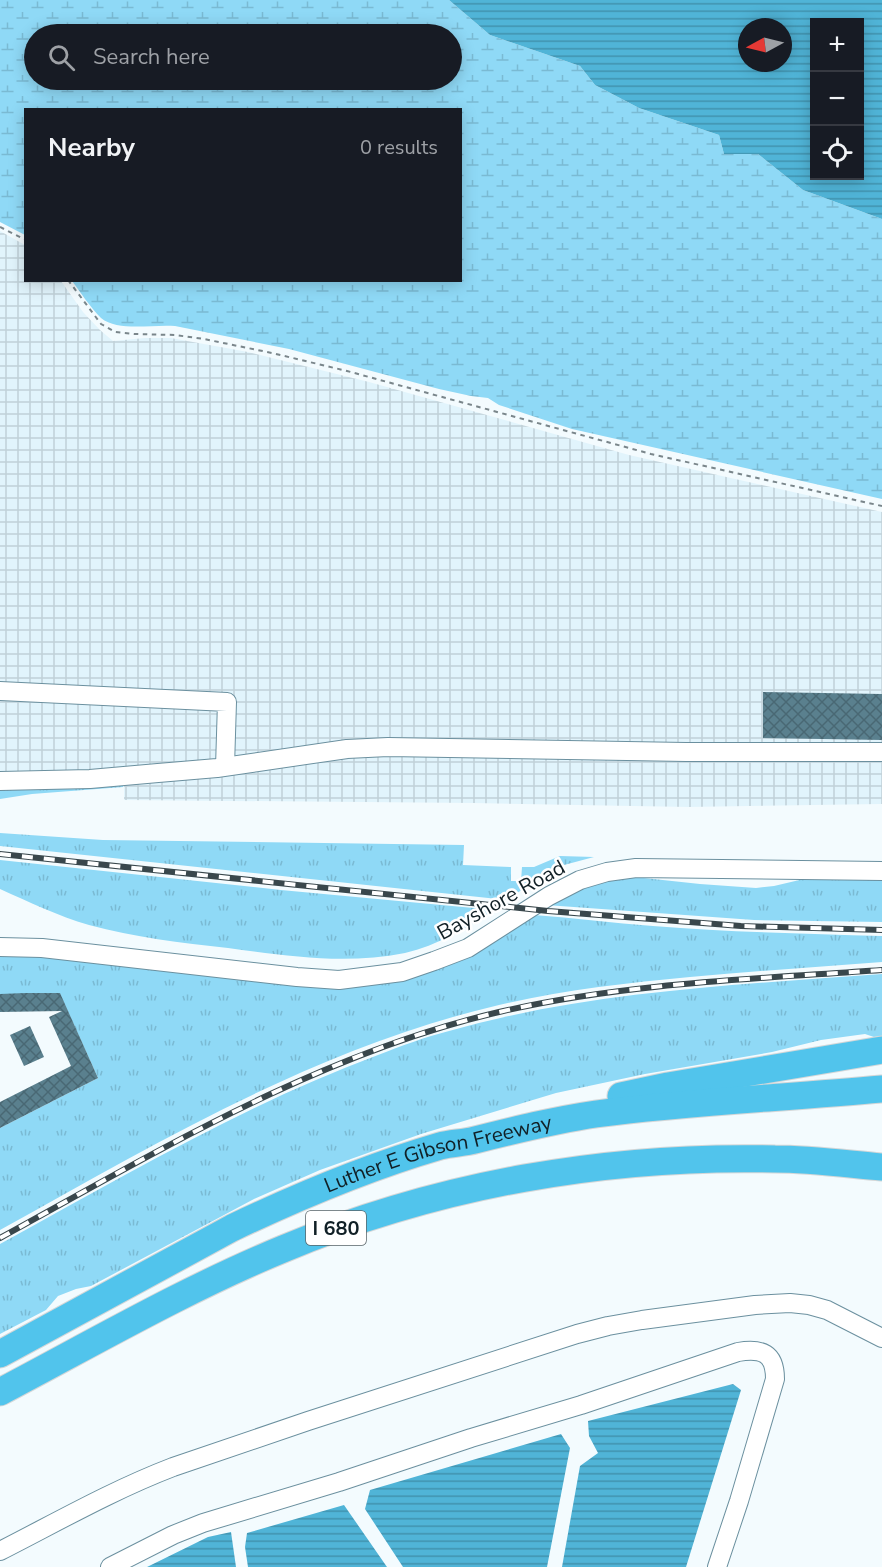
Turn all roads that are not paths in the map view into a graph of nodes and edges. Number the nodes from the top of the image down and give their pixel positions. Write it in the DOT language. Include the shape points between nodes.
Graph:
graph roads {
  1 [pos="0,691"];
  2 [pos="882,753"];
  3 [pos="225,767"];
  4 [pos="0,781"];
  5 [pos="882,871"];
  6 [pos="0,947"];
  7 [pos="882,1050"];
  8 [pos="882,1089"];
  9 [pos="442,1146"];
  10 [pos="702,1159"];
  11 [pos="882,1167"];
  12 [pos="882,1182"];
  13 [pos="882,1338"];
  14 [pos="0,1354"];
  15 [pos="0,1392"];
  16 [pos="0,1551"];
  17 [pos="110,1567"];
  18 [pos="717,1567"];
  1 -- 3 [label="street" via="227,702"];
  2 -- 3 [label="street" via="388,747 347,749"];
  3 -- 4 [label="street" via="90,779"];
  5 -- 6 [label="street, Bayshore Road" via="636,868 607,872 549,896 468,948 434,962 402,972 339,980 42,948"];
  7 -- 9 [label="highway" via="564,1107 470,1131"];
  8 -- 9 [label="highway, Luther E Gibson Freeway / I 680" via="596,1114"];
  9 -- 14 [label="highway, Luther E Gibson Freeway / I 680" via="357,1173 252,1219"];
  10 -- 11 [label="highway, Luther E Gibson Freeway / I 680" via="777,1159"];
  10 -- 12 [label="highway"];
  10 -- 15 [label="highway, Luther E Gibson Freeway / I 680" via="623,1164 516,1179 360,1220 237,1269"];
  13 -- 16 [label="street" via="827,1310 790,1303 608,1326 441,1377 148,1476"];
  17 -- 18 [label="street" via="173,1535 233,1513 752,1350 771,1359 775,1379"];
}
